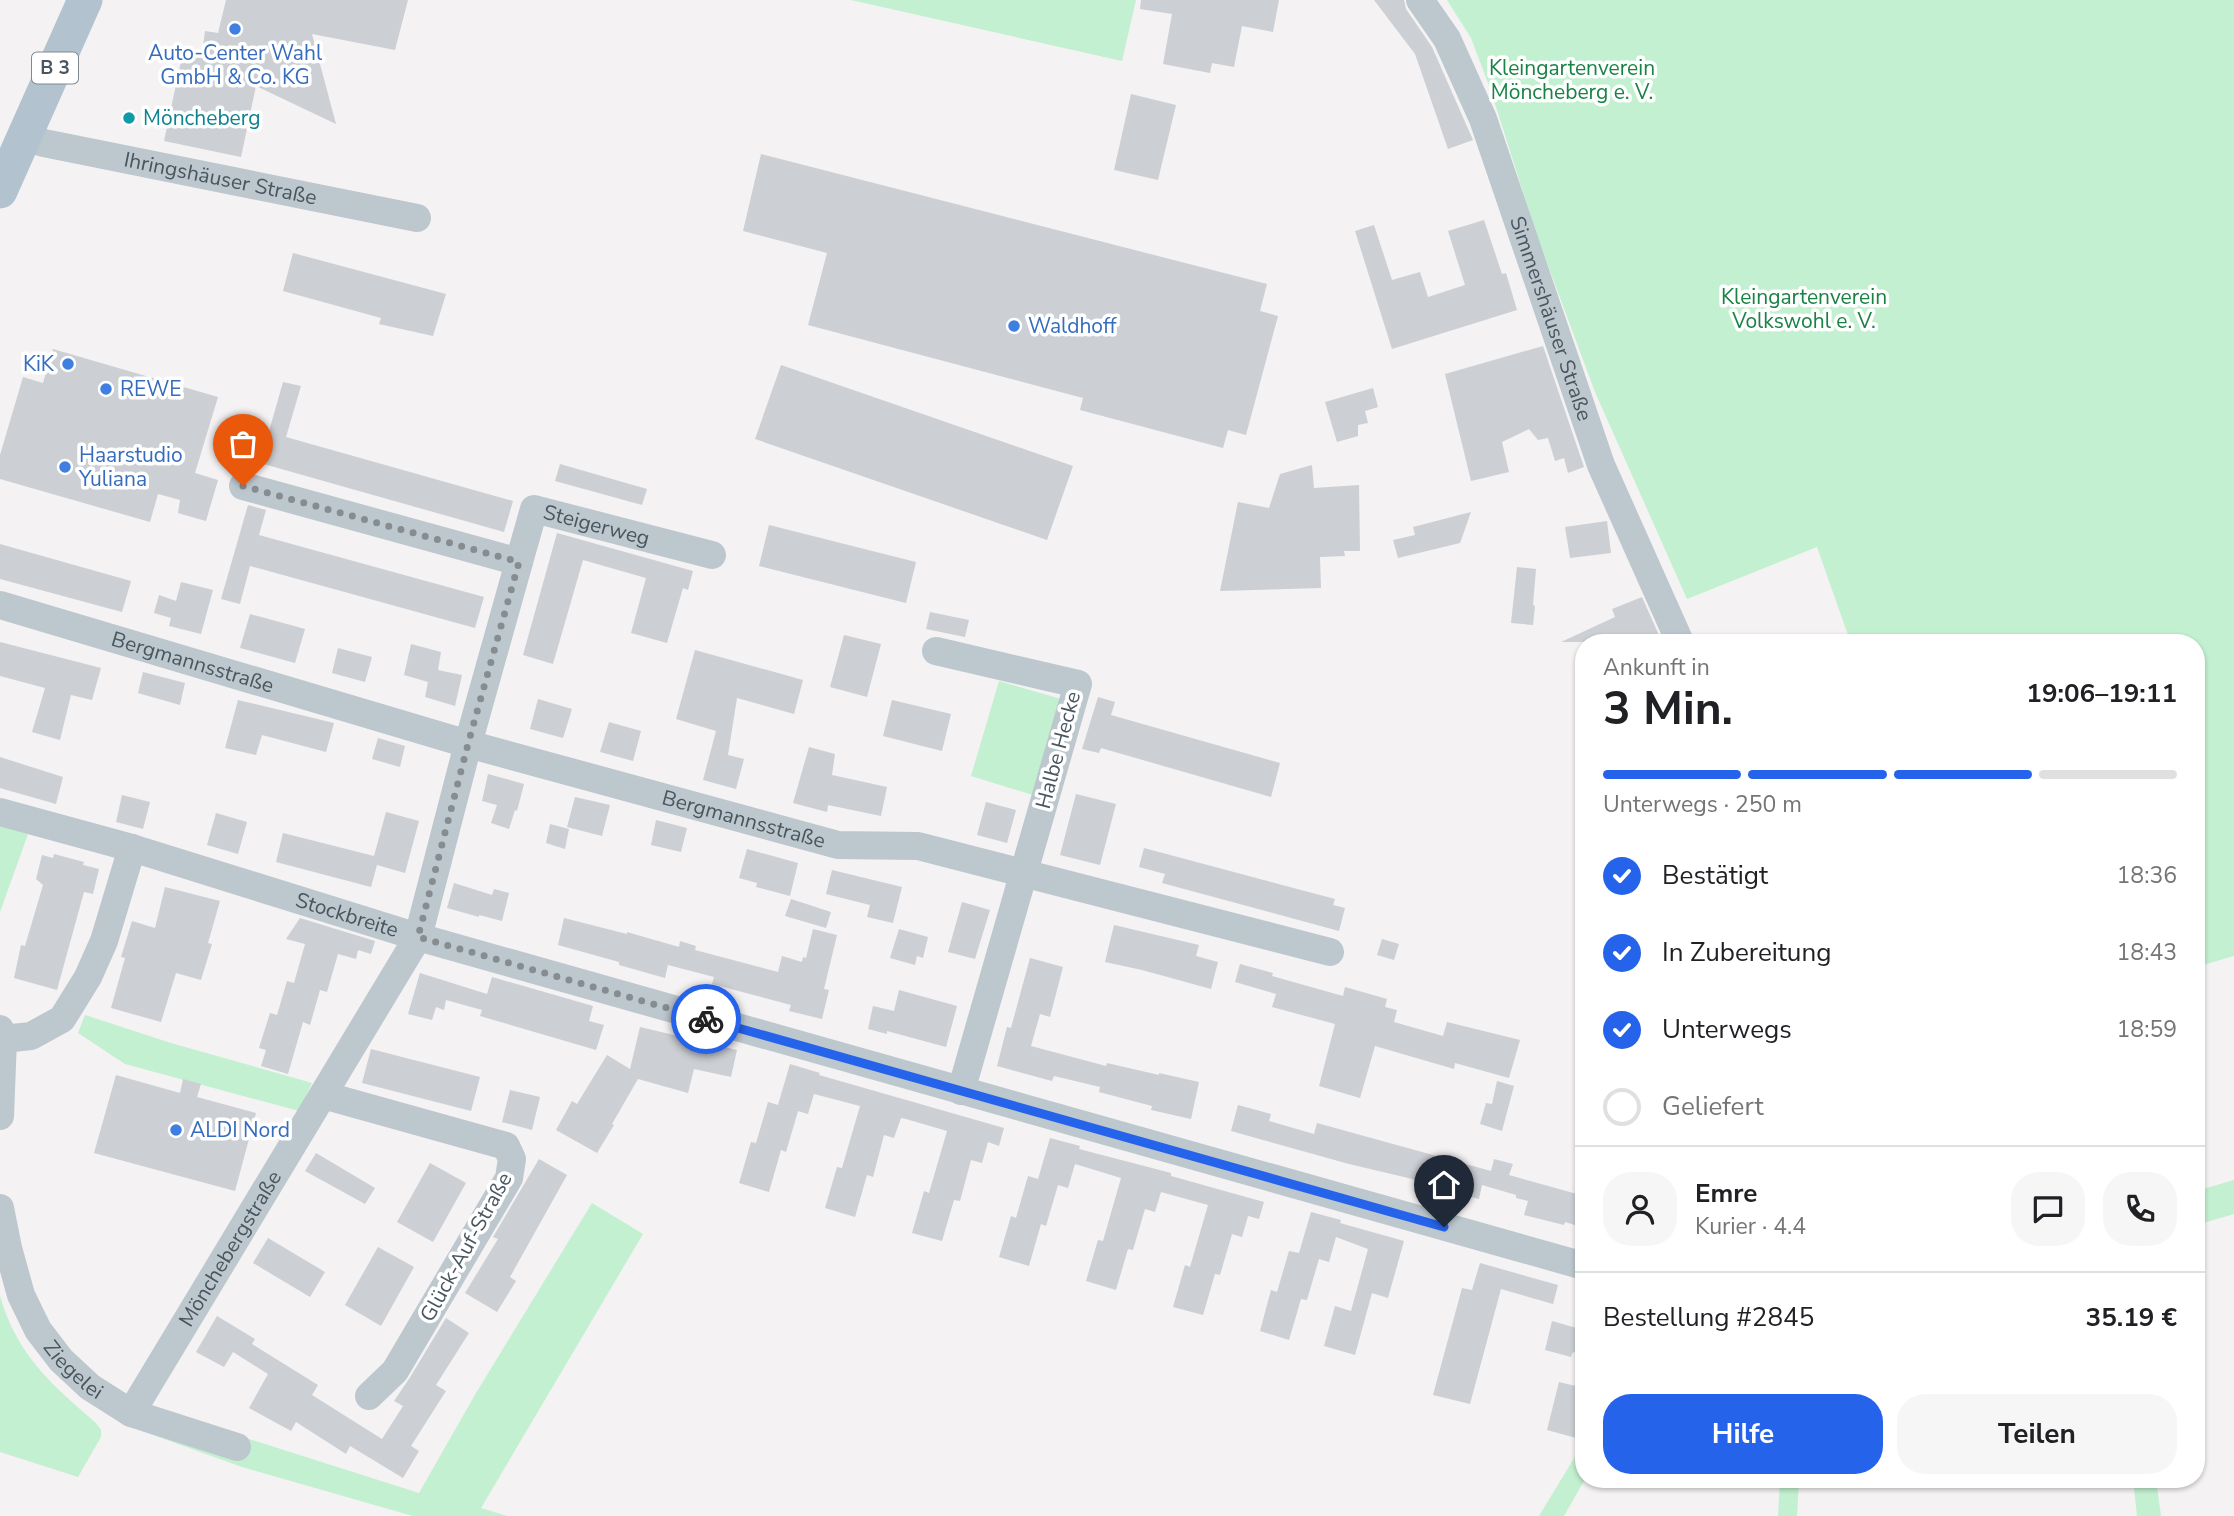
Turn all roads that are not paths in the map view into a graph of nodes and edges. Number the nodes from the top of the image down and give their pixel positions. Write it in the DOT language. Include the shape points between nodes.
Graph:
graph roads {
  1 [pos="85,0"];
  2 [pos="1420,0"];
  3 [pos="24,137"];
  4 [pos="0,191"];
  5 [pos="417,218"];
  6 [pos="243,486"];
  7 [pos="712,555"];
  8 [pos="519,562"];
  9 [pos="0,605"];
  10 [pos="1676,634"];
  11 [pos="936,652"];
  12 [pos="468,744"];
  13 [pos="0,812"];
  14 [pos="132,848"];
  15 [pos="1023,874"];
  16 [pos="418,937"];
  17 [pos="1330,952"];
  18 [pos="2,1034"];
  19 [pos="961,1091"];
  20 [pos="323,1095"];
  21 [pos="0,1116"];
  22 [pos="0,1208"];
  23 [pos="1575,1263"];
  24 [pos="369,1396"];
  25 [pos="131,1413"];
  26 [pos="237,1447"];
  1 -- 3 [label="main road, B 3"];
  2 -- 10 [label="street, Simmershäuser Straße" via="1447,40 1483,120 1601,465"];
  3 -- 4 [label="main road, B 3"];
  3 -- 5 [label="street, Ihringshäuser Straße"];
  6 -- 8 [label="street"];
  7 -- 8 [label="street, Steigerweg" via="534,509"];
  8 -- 12 [label="street, Steigerweg"];
  9 -- 12 [label="street, Bergmannsstraße"];
  11 -- 15 [label="street, Halbe Hecke" via="1078,684"];
  12 -- 15 [label="street, Bergmannsstraße" via="838,845 918,846"];
  12 -- 16 [label="street"];
  13 -- 14 [label="street, Stockbreite"];
  14 -- 16 [label="street, Stockbreite"];
  14 -- 18 [label="street" via="104,941 62,1019 31,1036"];
  15 -- 17 [label="street"];
  15 -- 19 [label="street, Halbe Hecke"];
  16 -- 19 [label="street, Stockbreite"];
  16 -- 20 [label="street, Mönchebergstraße"];
  18 -- 21 [label="street"];
  19 -- 23 [label="street, Stockbreite"];
  20 -- 24 [label="street, Glück-Auf-Straße" via="506,1146 512,1159 509,1178 395,1371"];
  20 -- 25 [label="street, Mönchebergstraße"];
  22 -- 25 [label="street, Ziegelei" via="21,1295 38,1330 90,1387"];
  25 -- 26 [label="street, Ziegelei"];
}
